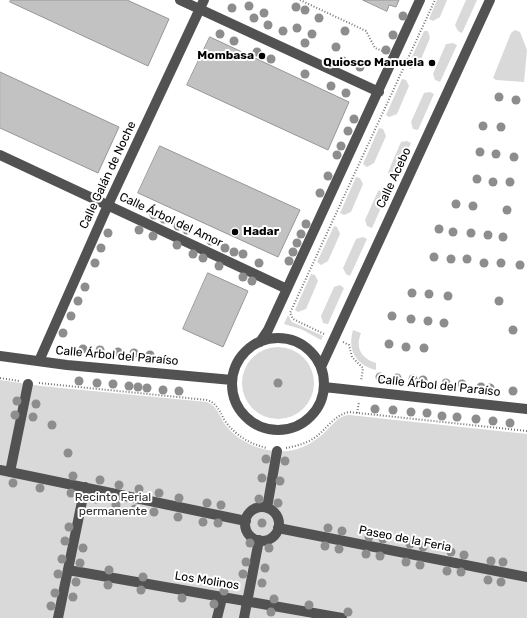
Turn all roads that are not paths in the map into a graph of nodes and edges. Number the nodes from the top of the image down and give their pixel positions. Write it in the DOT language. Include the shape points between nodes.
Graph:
graph roads {
  1 [pos="180,0"];
  2 [pos="420,0"];
  3 [pos="490,0"];
  4 [pos="202,4"];
  5 [pos="379,92"];
  6 [pos="0,155"];
  7 [pos="108,204"];
  8 [pos="287,289"];
  9 [pos="260,342"];
  10 [pos="0,356"];
  11 [pos="39,362"];
  12 [pos="321,366"];
  13 [pos="232,380"];
  14 [pos="30,383"];
  15 [pos="324,388"];
  16 [pos="527,409"];
  17 [pos="278,449"];
  18 [pos="0,470"];
  19 [pos="10,472"];
  20 [pos="85,487"];
  21 [pos="267,508"];
  22 [pos="246,521"];
  23 [pos="278,528"];
  24 [pos="259,540"];
  25 [pos="68,570"];
  26 [pos="527,577"];
  27 [pos="222,598"];
  28 [pos="247,601"];
  29 [pos="58,618"];
  30 [pos="218,618"];
  31 [pos="244,618"];
  32 [pos="342,618"];
  1 -- 4 [label="street"];
  2 -- 5 [label="street"];
  3 -- 12 [label="street, Calle Acebo"];
  4 -- 5 [label="street"];
  4 -- 7 [label="street, Calle Galán de Noche"];
  5 -- 8 [label="street"];
  6 -- 7 [label="street, Calle Árbol del Amor"];
  7 -- 8 [label="street, Calle Árbol del Amor"];
  7 -- 11 [label="street, Calle Galán de Noche"];
  8 -- 9 [label="street"];
  9 -- 12 [label="street" via="281,337 296,341 309,349"];
  9 -- 13 [label="street" via="243,354 235,366"];
  10 -- 11 [label="street, Calle Árbol del Paraíso"];
  11 -- 13 [label="street, Calle Árbol del Paraíso"];
  12 -- 15 [label="street"];
  13 -- 15 [label="street" via="232,395 246,419 272,430 286,430 299,425 319,405"];
  14 -- 19 [label="street"];
  15 -- 16 [label="street, Calle Árbol del Paraíso"];
  17 -- 21 [label="street"];
  18 -- 19 [label="street"];
  19 -- 20 [label="street"];
  20 -- 22 [label="street"];
  20 -- 25 [label="street"];
  21 -- 22 [label="street" via="259,507 253,510"];
  21 -- 23 [label="street" via="276,514 279,520"];
  22 -- 24 [label="street" via="249,534"];
  23 -- 24 [label="street" via="272,537"];
  23 -- 26 [label="street, Paseo de la Feria"];
  24 -- 28 [label="street"];
  25 -- 27 [label="street, Los Molinos"];
  25 -- 29 [label="street"];
  27 -- 28 [label="street, Los Molinos"];
  27 -- 30 [label="street"];
  28 -- 31 [label="street"];
  28 -- 32 [label="street, Los Molinos"];
}
